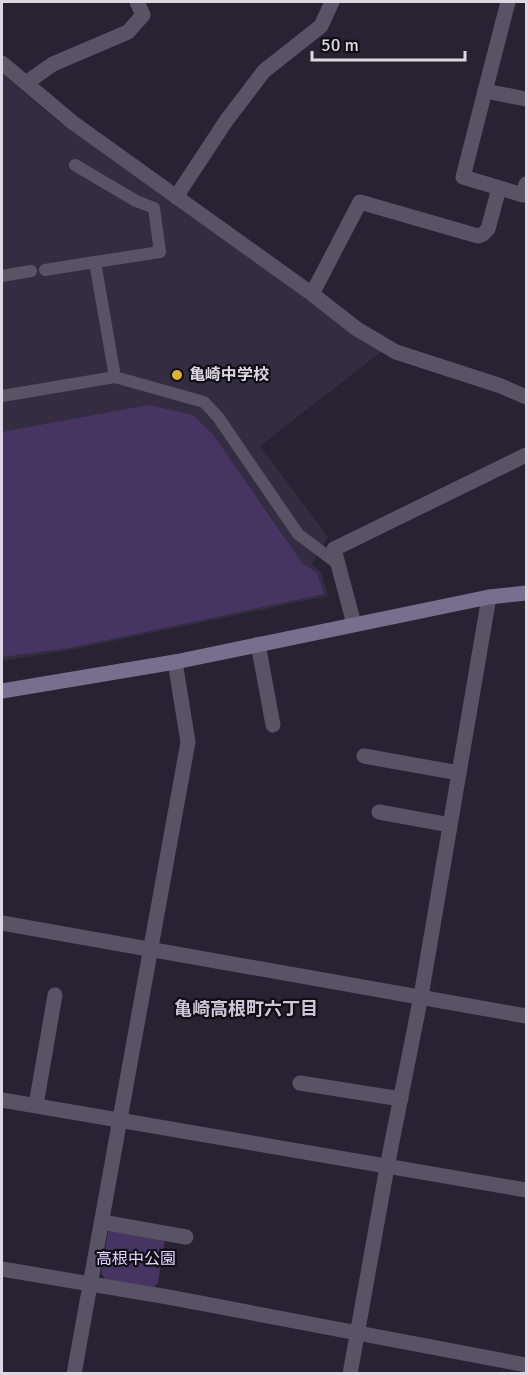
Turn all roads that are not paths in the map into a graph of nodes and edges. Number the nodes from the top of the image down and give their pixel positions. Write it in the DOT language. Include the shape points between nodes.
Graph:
graph roads {
  1 [pos="137,2"];
  2 [pos="332,2"];
  3 [pos="508,2"];
  4 [pos="2,63"];
  5 [pos="26,83"];
  6 [pos="485,91"];
  7 [pos="526,99"];
  8 [pos="75,165"];
  9 [pos="526,184"];
  10 [pos="499,188"];
  11 [pos="176,197"];
  12 [pos="95,262"];
  13 [pos="45,270"];
  14 [pos="31,272"];
  15 [pos="2,276"];
  16 [pos="312,294"];
  17 [pos="115,377"];
  18 [pos="2,396"];
  19 [pos="526,398"];
  20 [pos="526,455"];
  21 [pos="338,564"];
  22 [pos="526,594"];
  23 [pos="489,597"];
  24 [pos="354,624"];
  25 [pos="258,644"];
  26 [pos="175,662"];
  27 [pos="2,691"];
  28 [pos="273,725"];
  29 [pos="364,756"];
  30 [pos="459,773"];
  31 [pos="379,812"];
  32 [pos="450,825"];
  33 [pos="2,922"];
  34 [pos="150,949"];
  35 [pos="55,995"];
  36 [pos="421,996"];
  37 [pos="526,1016"];
  38 [pos="300,1083"];
  39 [pos="401,1099"];
  40 [pos="2,1100"];
  41 [pos="36,1106"];
  42 [pos="120,1120"];
  43 [pos="387,1167"];
  44 [pos="526,1190"];
  45 [pos="102,1222"];
  46 [pos="186,1237"];
  47 [pos="2,1269"];
  48 [pos="89,1285"];
  49 [pos="358,1332"];
  50 [pos="526,1365"];
  51 [pos="74,1374"];
  52 [pos="350,1374"];
  1 -- 5 [label="street" via="143,15 128,32 53,64"];
  2 -- 11 [label="street" via="321,26 264,71"];
  3 -- 6 [label="street"];
  4 -- 5 [label="street"];
  5 -- 11 [label="street" via="72,122"];
  6 -- 7 [label="street"];
  6 -- 10 [label="street" via="463,177"];
  8 -- 12 [label="lane" via="154,208 160,252"];
  9 -- 10 [label="street" via="523,195"];
  10 -- 16 [label="street" via="488,230 478,236 360,202"];
  11 -- 16 [label="street"];
  12 -- 13 [label="lane"];
  12 -- 17 [label="lane"];
  14 -- 15 [label="lane"];
  16 -- 19 [label="street" via="357,329 396,352"];
  17 -- 18 [label="lane"];
  17 -- 21 [label="lane" via="204,402 298,534"];
  20 -- 21 [label="street" via="334,549"];
  21 -- 24 [label="street"];
  22 -- 23 [label="street"];
  23 -- 24 [label="street"];
  23 -- 30 [label="street"];
  24 -- 25 [label="street"];
  25 -- 26 [label="street"];
  25 -- 28 [label="street"];
  26 -- 27 [label="street"];
  26 -- 34 [label="street" via="188,742"];
  29 -- 30 [label="street"];
  30 -- 32 [label="street"];
  31 -- 32 [label="street"];
  32 -- 36 [label="street"];
  33 -- 34 [label="street"];
  34 -- 36 [label="street"];
  34 -- 42 [label="street"];
  35 -- 41 [label="street"];
  36 -- 37 [label="street"];
  36 -- 39 [label="street"];
  38 -- 39 [label="street"];
  39 -- 43 [label="street"];
  40 -- 41 [label="street"];
  41 -- 42 [label="street"];
  42 -- 43 [label="street"];
  42 -- 45 [label="street"];
  43 -- 44 [label="street"];
  43 -- 49 [label="street"];
  45 -- 46 [label="street"];
  45 -- 48 [label="street"];
  47 -- 48 [label="street"];
  48 -- 49 [label="street"];
  48 -- 51 [label="street"];
  49 -- 50 [label="street"];
  49 -- 52 [label="street"];
}
